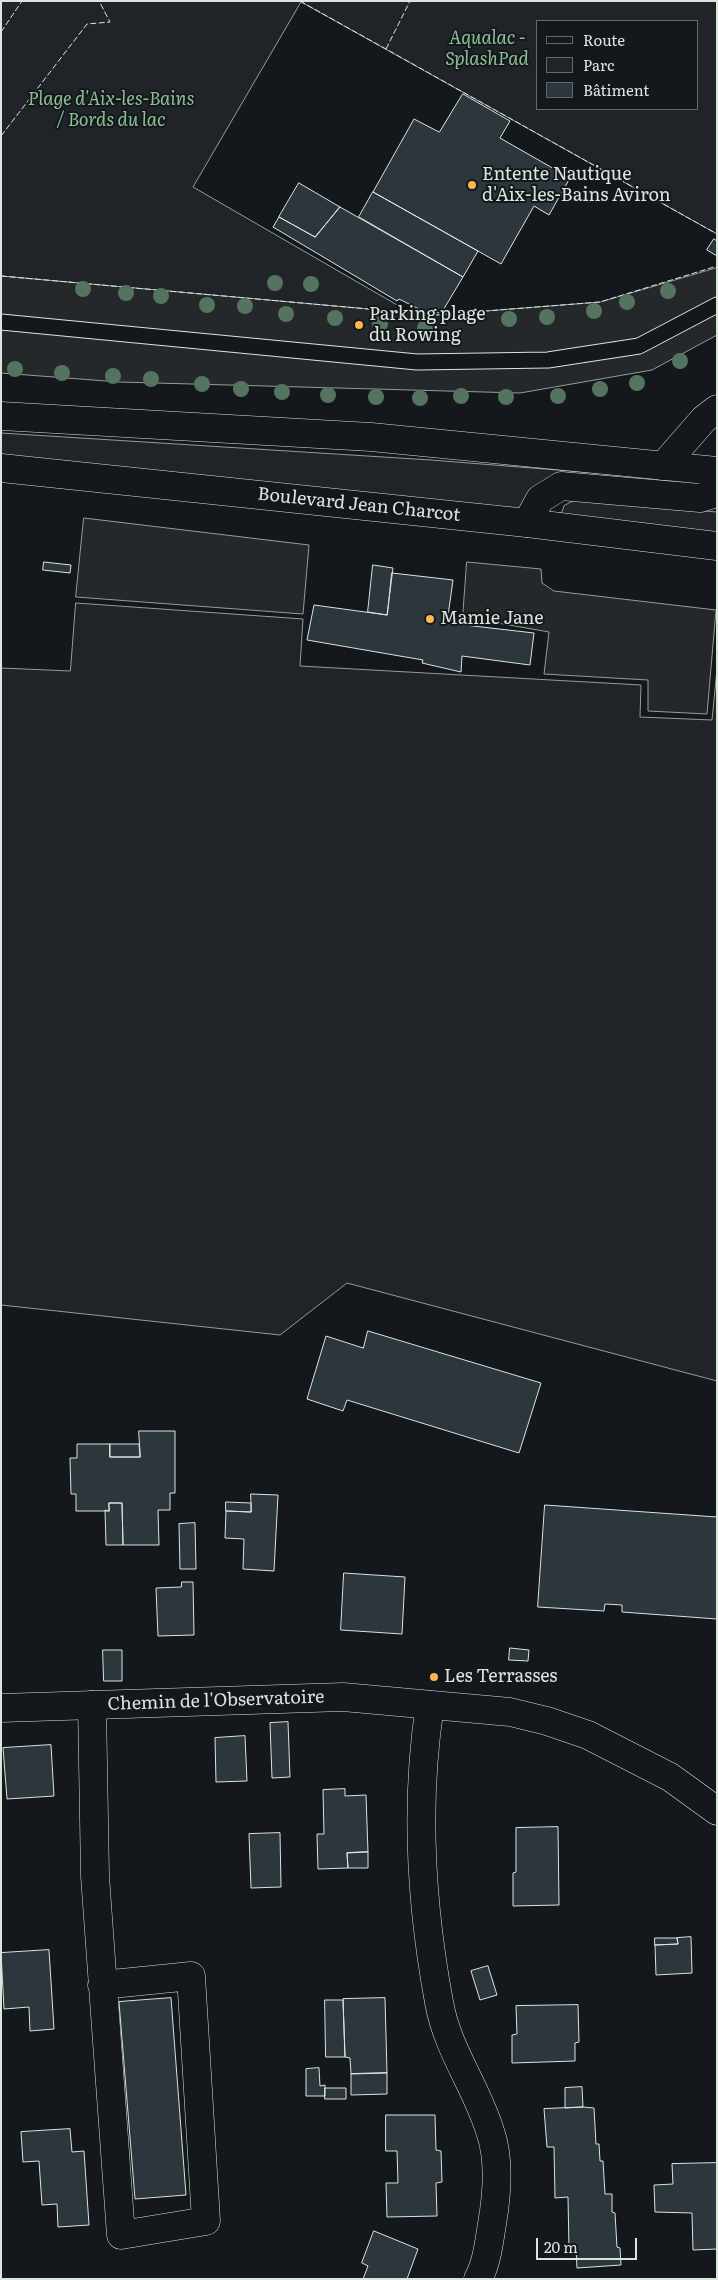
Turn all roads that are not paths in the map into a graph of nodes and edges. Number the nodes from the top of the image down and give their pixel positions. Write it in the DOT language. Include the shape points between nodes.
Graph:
graph roads {
  1 [pos="717,305"];
  2 [pos="1,322"];
  3 [pos="717,409"];
  4 [pos="1,416"];
  5 [pos="663,466"];
  6 [pos="1,468"];
  7 [pos="717,470"];
  8 [pos="717,493"];
  9 [pos="527,523"];
  10 [pos="717,546"];
  11 [pos="92,1705"];
  12 [pos="430,1705"];
  13 [pos="1,1708"];
  14 [pos="717,1811"];
  15 [pos="102,1985"];
  16 [pos="484,2278"];
  1 -- 2 [label="lane" via="639,346 548,360 417,362"];
  3 -- 5 [label="street" via="704,419"];
  4 -- 5 [label="street" via="371,437"];
  5 -- 7 [label="street"];
  6 -- 9 [label="street, Boulevard Jean Charcot"];
  8 -- 9 [label="street" via="700,498 561,486 540,500"];
  9 -- 10 [label="street, Boulevard Jean Charcot"];
  11 -- 12 [label="street, Chemin de l'Observatoire" via="343,1697"];
  11 -- 13 [label="street, Chemin de l'Observatoire"];
  11 -- 15 [label="street" via="95,1876"];
  12 -- 14 [label="street, Chemin de l'Observatoire" via="510,1712 588,1735 670,1777"];
  12 -- 16 [label="street" via="423,1787 423,1855 429,1936 439,2004 454,2055 491,2132 496,2166 495,2209"];
  15 -- 15 [label="street" via="121,2235 206,2220 191,1976"];
}
